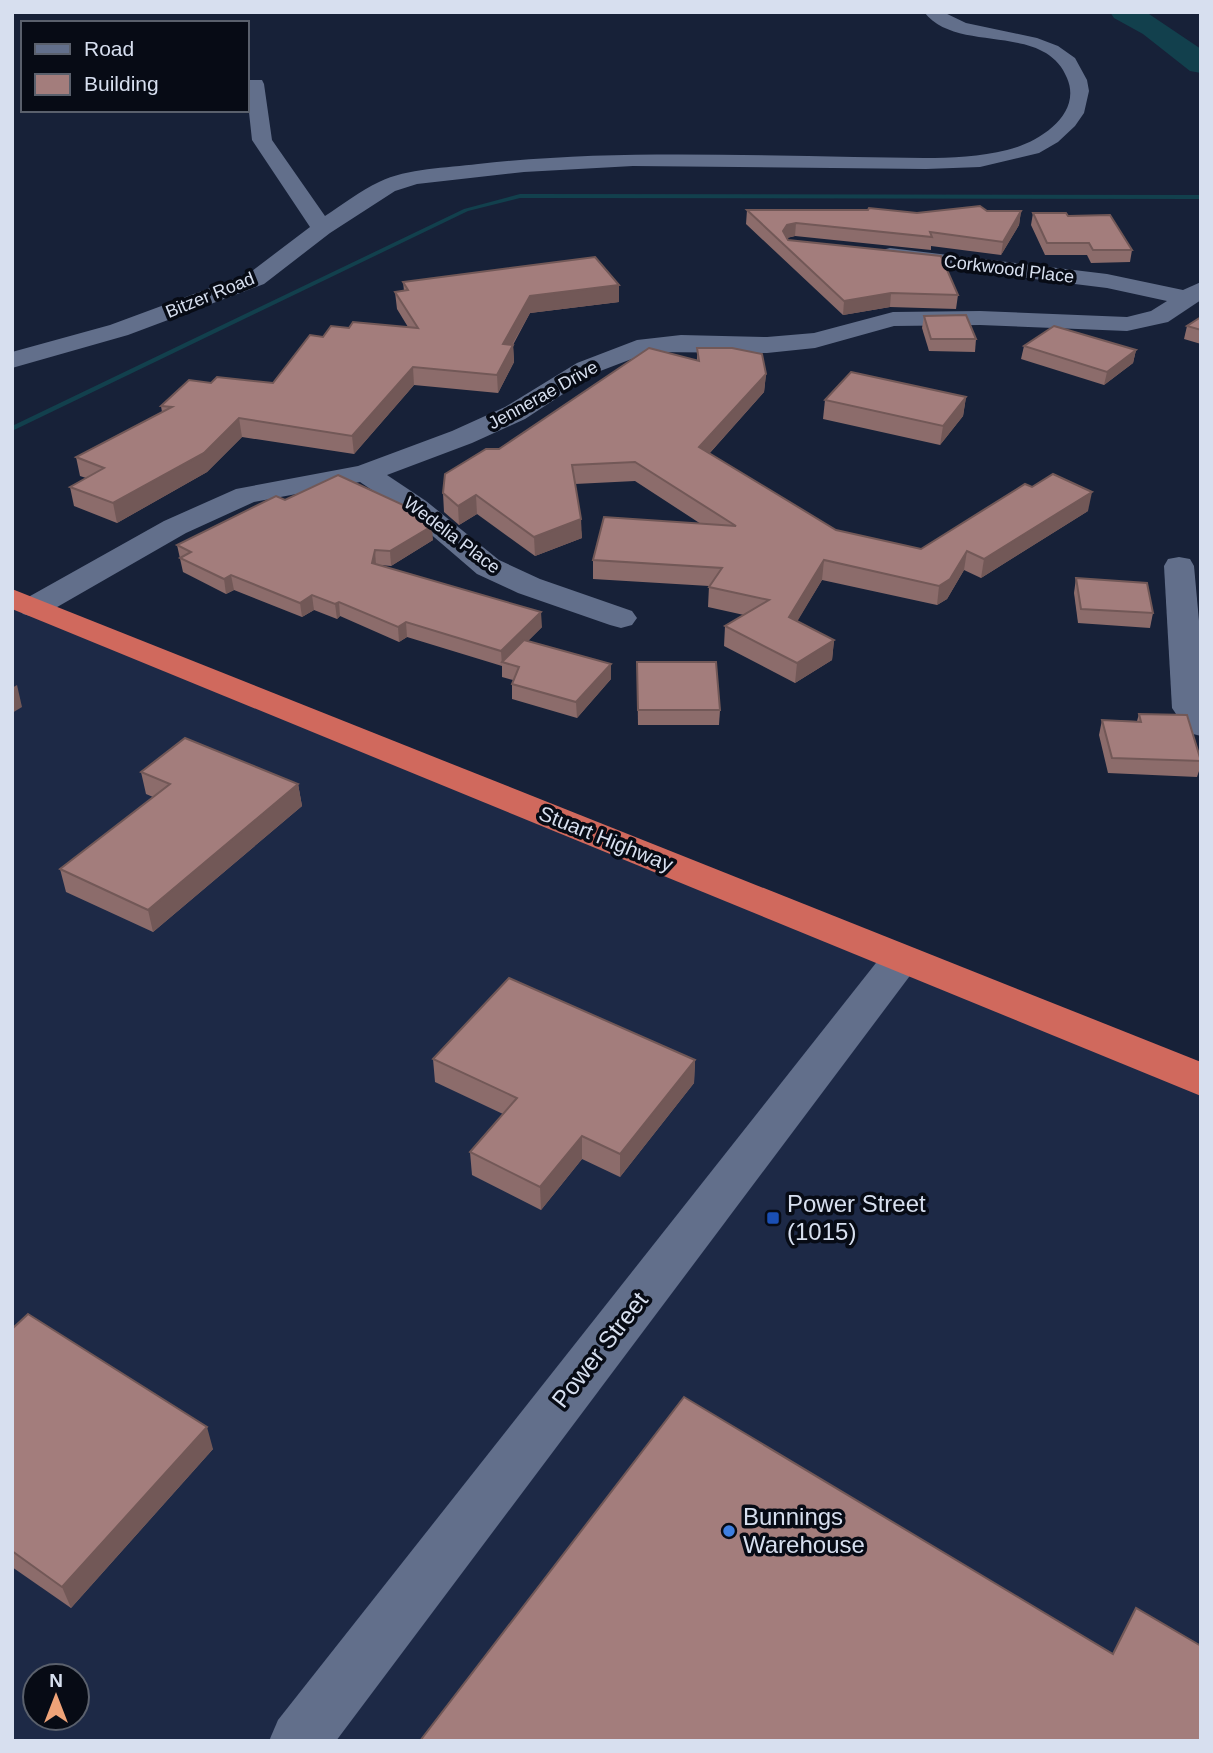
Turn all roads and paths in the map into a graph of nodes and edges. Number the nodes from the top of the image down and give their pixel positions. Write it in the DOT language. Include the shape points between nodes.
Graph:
graph roads {
  1 [pos="932,12"];
  2 [pos="255,84"];
  3 [pos="322,228"];
  4 [pos="867,253"];
  5 [pos="1193,293"];
  6 [pos="12,360"];
  7 [pos="365,473"];
  8 [pos="1179,566"];
  9 [pos="23,602"];
  10 [pos="621,618"];
  11 [pos="1201,726"];
  12 [pos="901,958"];
  13 [pos="1201,1080"];
  14 [pos="299,1741"];
  1 -- 3 [label="street, Bitzer Road" via="946,23 1022,38 1070,64 1079,83 1072,117 1058,133 1032,148 984,159 905,163 643,160 441,174 387,186"];
  2 -- 3 [label="street" via="262,140"];
  3 -- 6 [label="street, Bitzer Road" via="256,279 118,330"];
  4 -- 5 [label="street, Corkwood Place"];
  5 -- 7 [label="street, Jennerae Drive" via="1159,317 1127,324 893,319 815,340 767,345 646,345 586,368 515,413"];
  7 -- 9 [label="street, Jennerae Drive" via="246,495"];
  7 -- 10 [label="street, Wedelia Place" via="416,507 488,567"];
  8 -- 11 [label="street" via="1189,708"];
  9 -- 12 [label="highway, Stuart Highway"];
  12 -- 13 [label="highway, Stuart Highway"];
  12 -- 14 [label="street, Power Street"];
}
